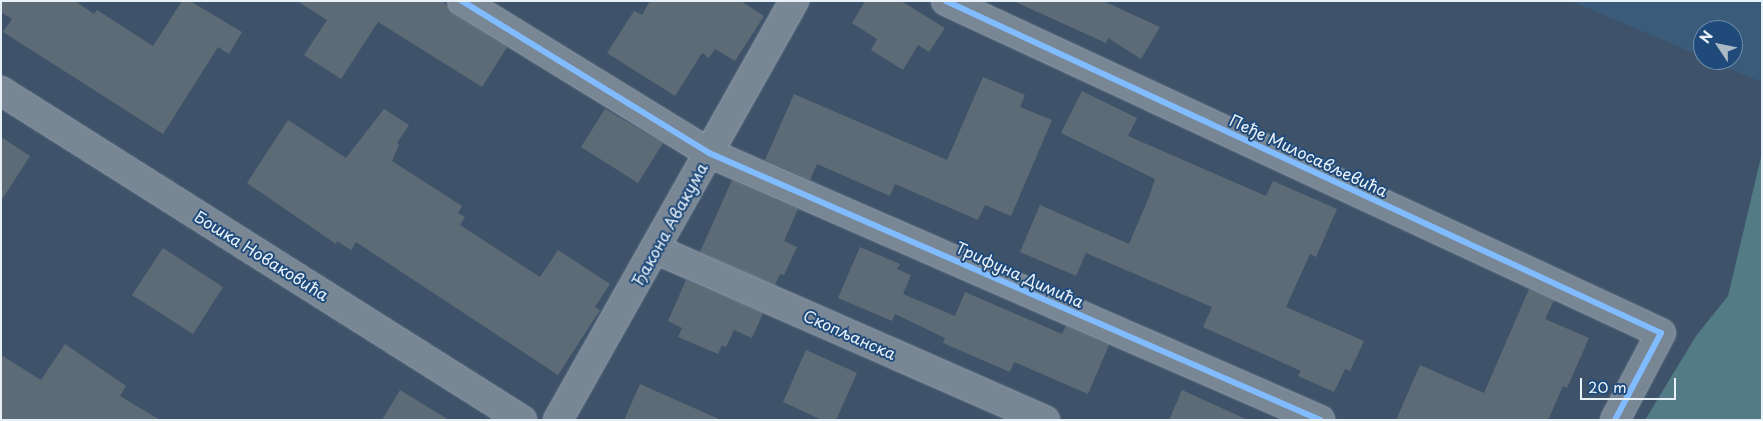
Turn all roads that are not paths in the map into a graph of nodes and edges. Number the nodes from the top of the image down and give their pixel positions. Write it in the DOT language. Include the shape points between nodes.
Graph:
graph roads {
  1 [pos="462,1"];
  2 [pos="946,1"];
  3 [pos="788,3"];
  4 [pos="1,91"];
  5 [pos="709,153"];
  6 [pos="655,249"];
  7 [pos="522,420"];
  8 [pos="558,420"];
  9 [pos="1045,420"];
  10 [pos="1320,420"];
  11 [pos="1615,420"];
  1 -- 5 [label="street, Трифуна Димића"];
  2 -- 11 [label="street, Пеђе Милосављевића" via="1661,333"];
  3 -- 5 [label="street, Ђакона Авакума"];
  4 -- 7 [label="street, Бошка Новаковића"];
  5 -- 6 [label="street, Ђакона Авакума"];
  5 -- 10 [label="street, Трифуна Димића"];
  6 -- 8 [label="street, Ђакона Авакума"];
  6 -- 9 [label="street, Скопљанска"];
}
